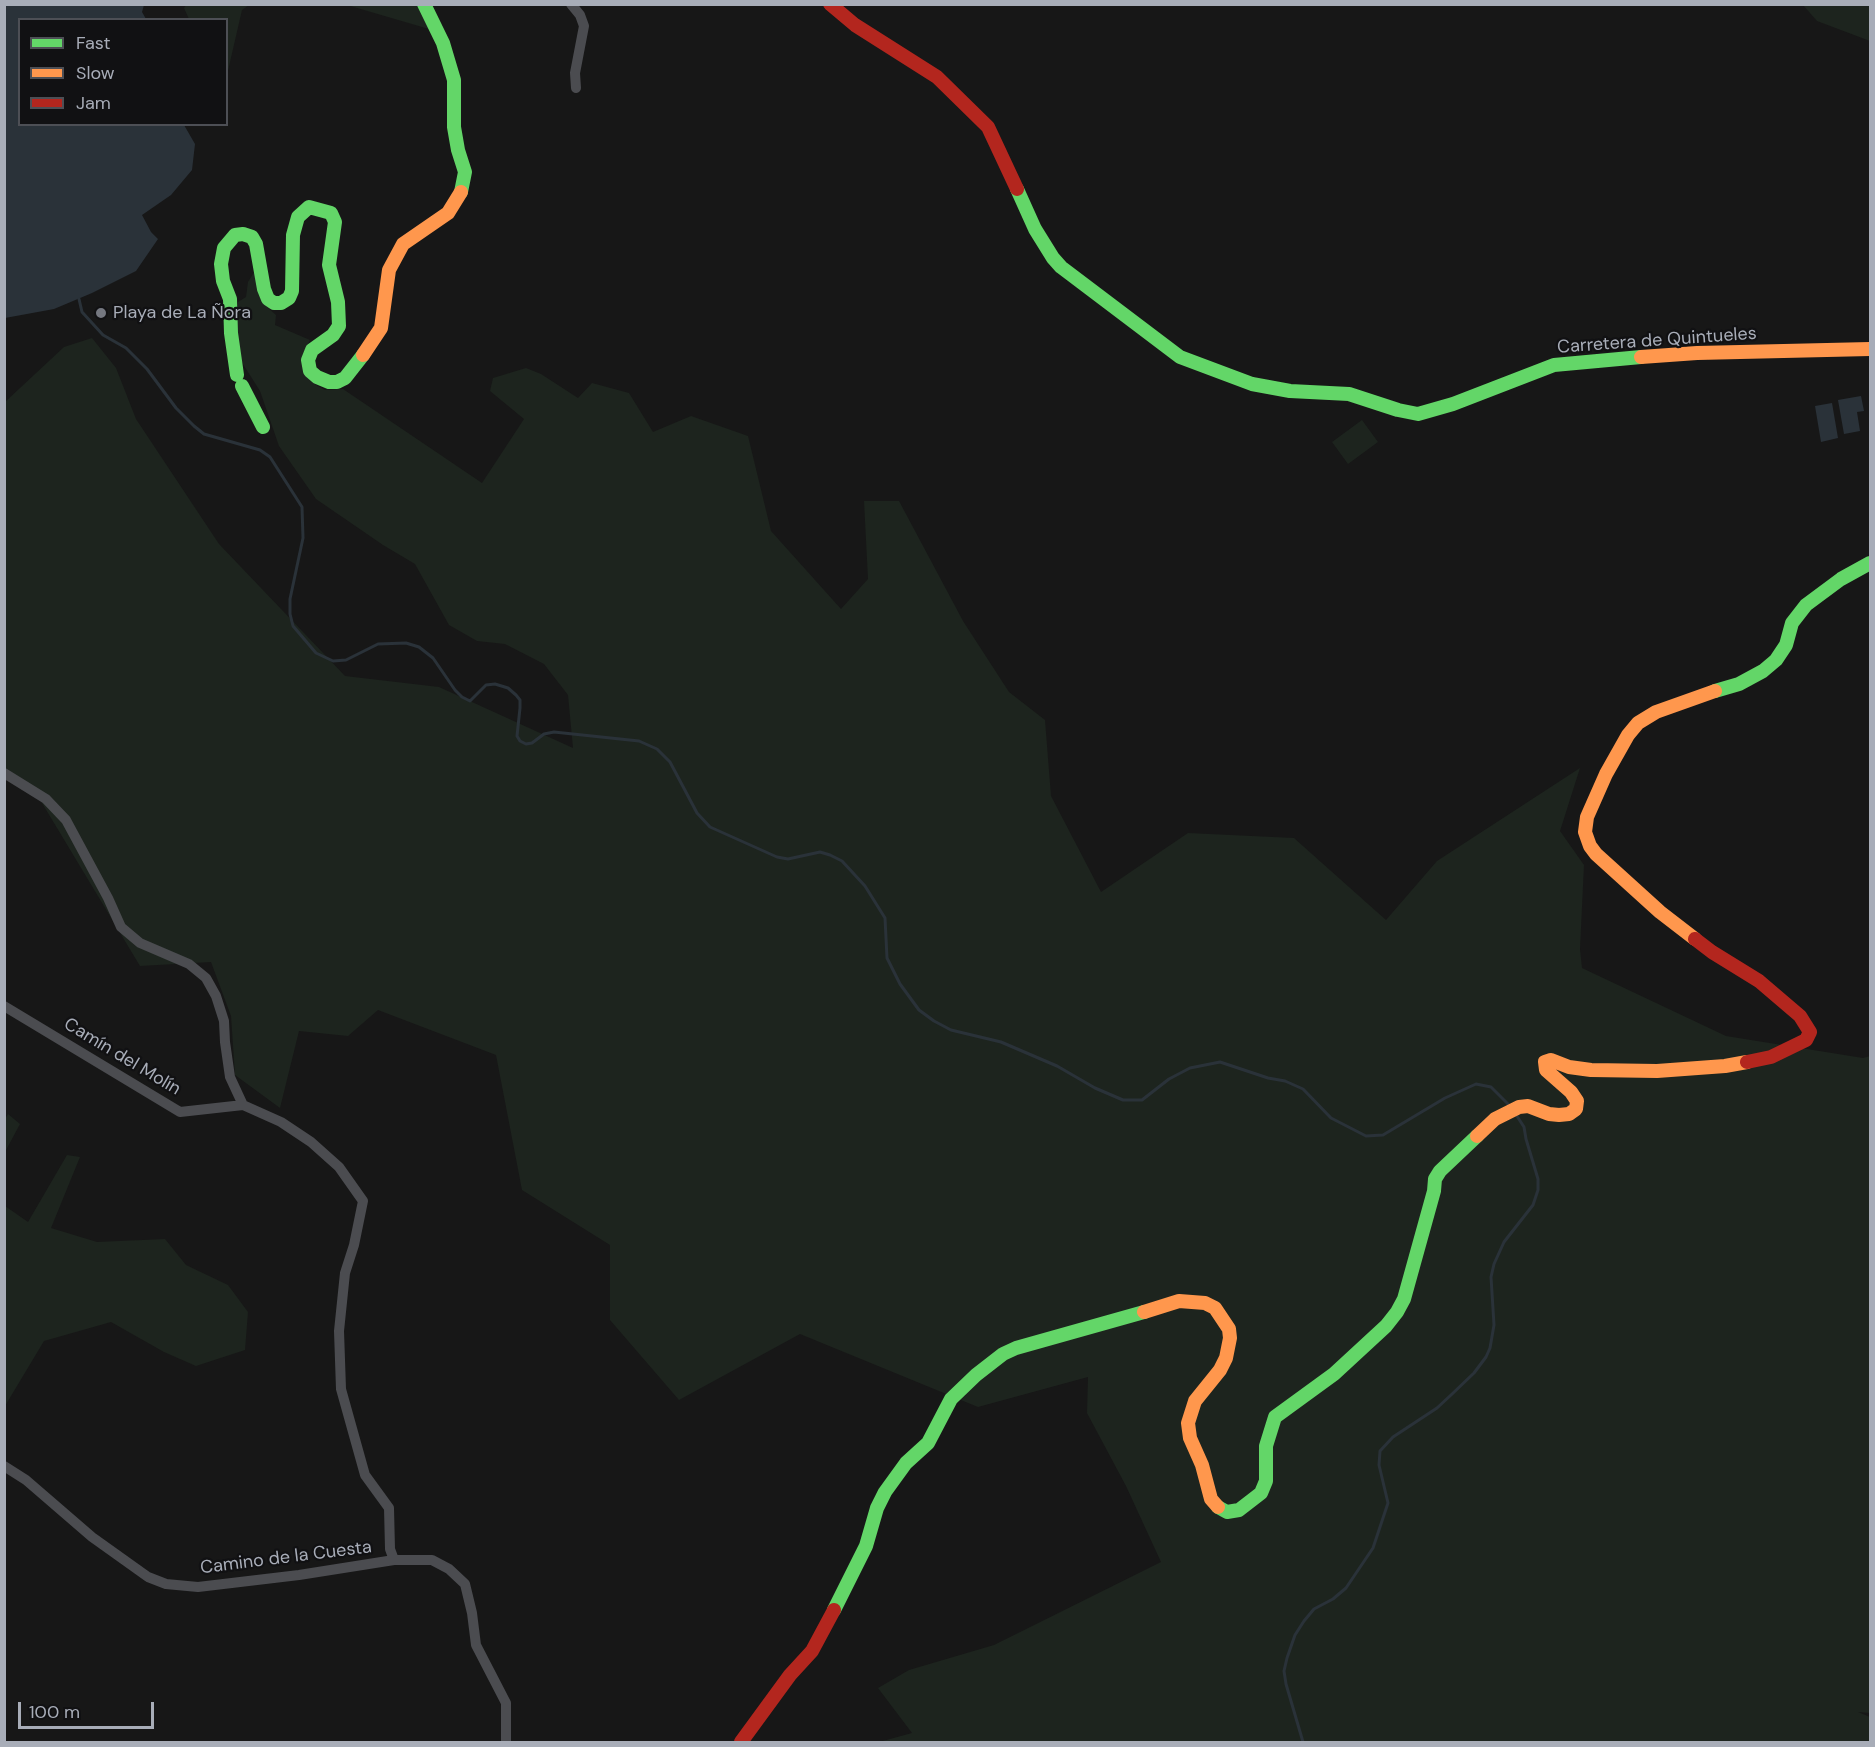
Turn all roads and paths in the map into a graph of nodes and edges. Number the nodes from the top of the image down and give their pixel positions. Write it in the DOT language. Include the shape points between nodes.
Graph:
graph roads {
  1 [pos="424,4"];
  2 [pos="571,4"];
  3 [pos="830,4"];
  4 [pos="576,88"];
  5 [pos="1870,349"];
  6 [pos="263,427"];
  7 [pos="1870,563"];
  8 [pos="4,773"];
  9 [pos="4,1006"];
  10 [pos="243,1105"];
  11 [pos="4,1466"];
  12 [pos="394,1560"];
  13 [pos="506,1743"];
  14 [pos="741,1743"];
  1 -- 6 [label="street" via="451,65 454,127 465,172 462,190 448,213 403,244 389,270 381,328 359,361 337,382 317,377 310,371 308,360 312,350 339,326 329,265 335,222 331,213 309,207 298,217 293,235 292,291 281,303 268,299 252,237 235,235 229,240 221,264 230,299 239,380"];
  2 -- 4 [label="street" via="584,26"];
  3 -- 5 [label="street, Carretera de Quintueles" via="855,25 937,77 988,127 1035,229 1061,267 1180,357 1252,384 1290,391 1349,394 1418,414 1554,365 1574,362 1697,353"];
  7 -- 14 [label="street" via="1841,579 1798,613 1786,645 1763,671 1739,684 1656,712 1638,723 1606,774 1587,817 1586,832 1596,854 1660,912 1735,968 1759,981 1800,1016 1810,1032 1806,1040 1771,1057 1714,1067 1592,1070 1545,1062 1546,1070 1577,1101 1576,1109 1559,1115 1528,1106 1513,1109 1495,1119 1440,1171 1397,1312 1334,1374 1275,1417 1266,1446 1266,1481 1261,1493 1239,1510 1227,1512 1212,1499 1188,1423 1195,1401 1226,1358 1229,1329 1215,1308 1179,1301 1003,1354 951,1399 928,1443 906,1463 885,1492 866,1546 823,1633"];
  8 -- 10 [label="street" via="46,798 66,820 121,927 140,943 189,964 206,978 224,1020 230,1077"];
  9 -- 10 [label="street, Camín del Molín" via="180,1112"];
  10 -- 12 [label="street" via="281,1122 311,1142 339,1167 363,1201 345,1273 339,1331 341,1389 365,1475 389,1508 390,1550"];
  11 -- 12 [label="street, Camino de la Cuesta" via="92,1537 148,1577 165,1584 198,1587"];
  12 -- 13 [label="street" via="432,1560 465,1584 476,1645 506,1703"];
}
